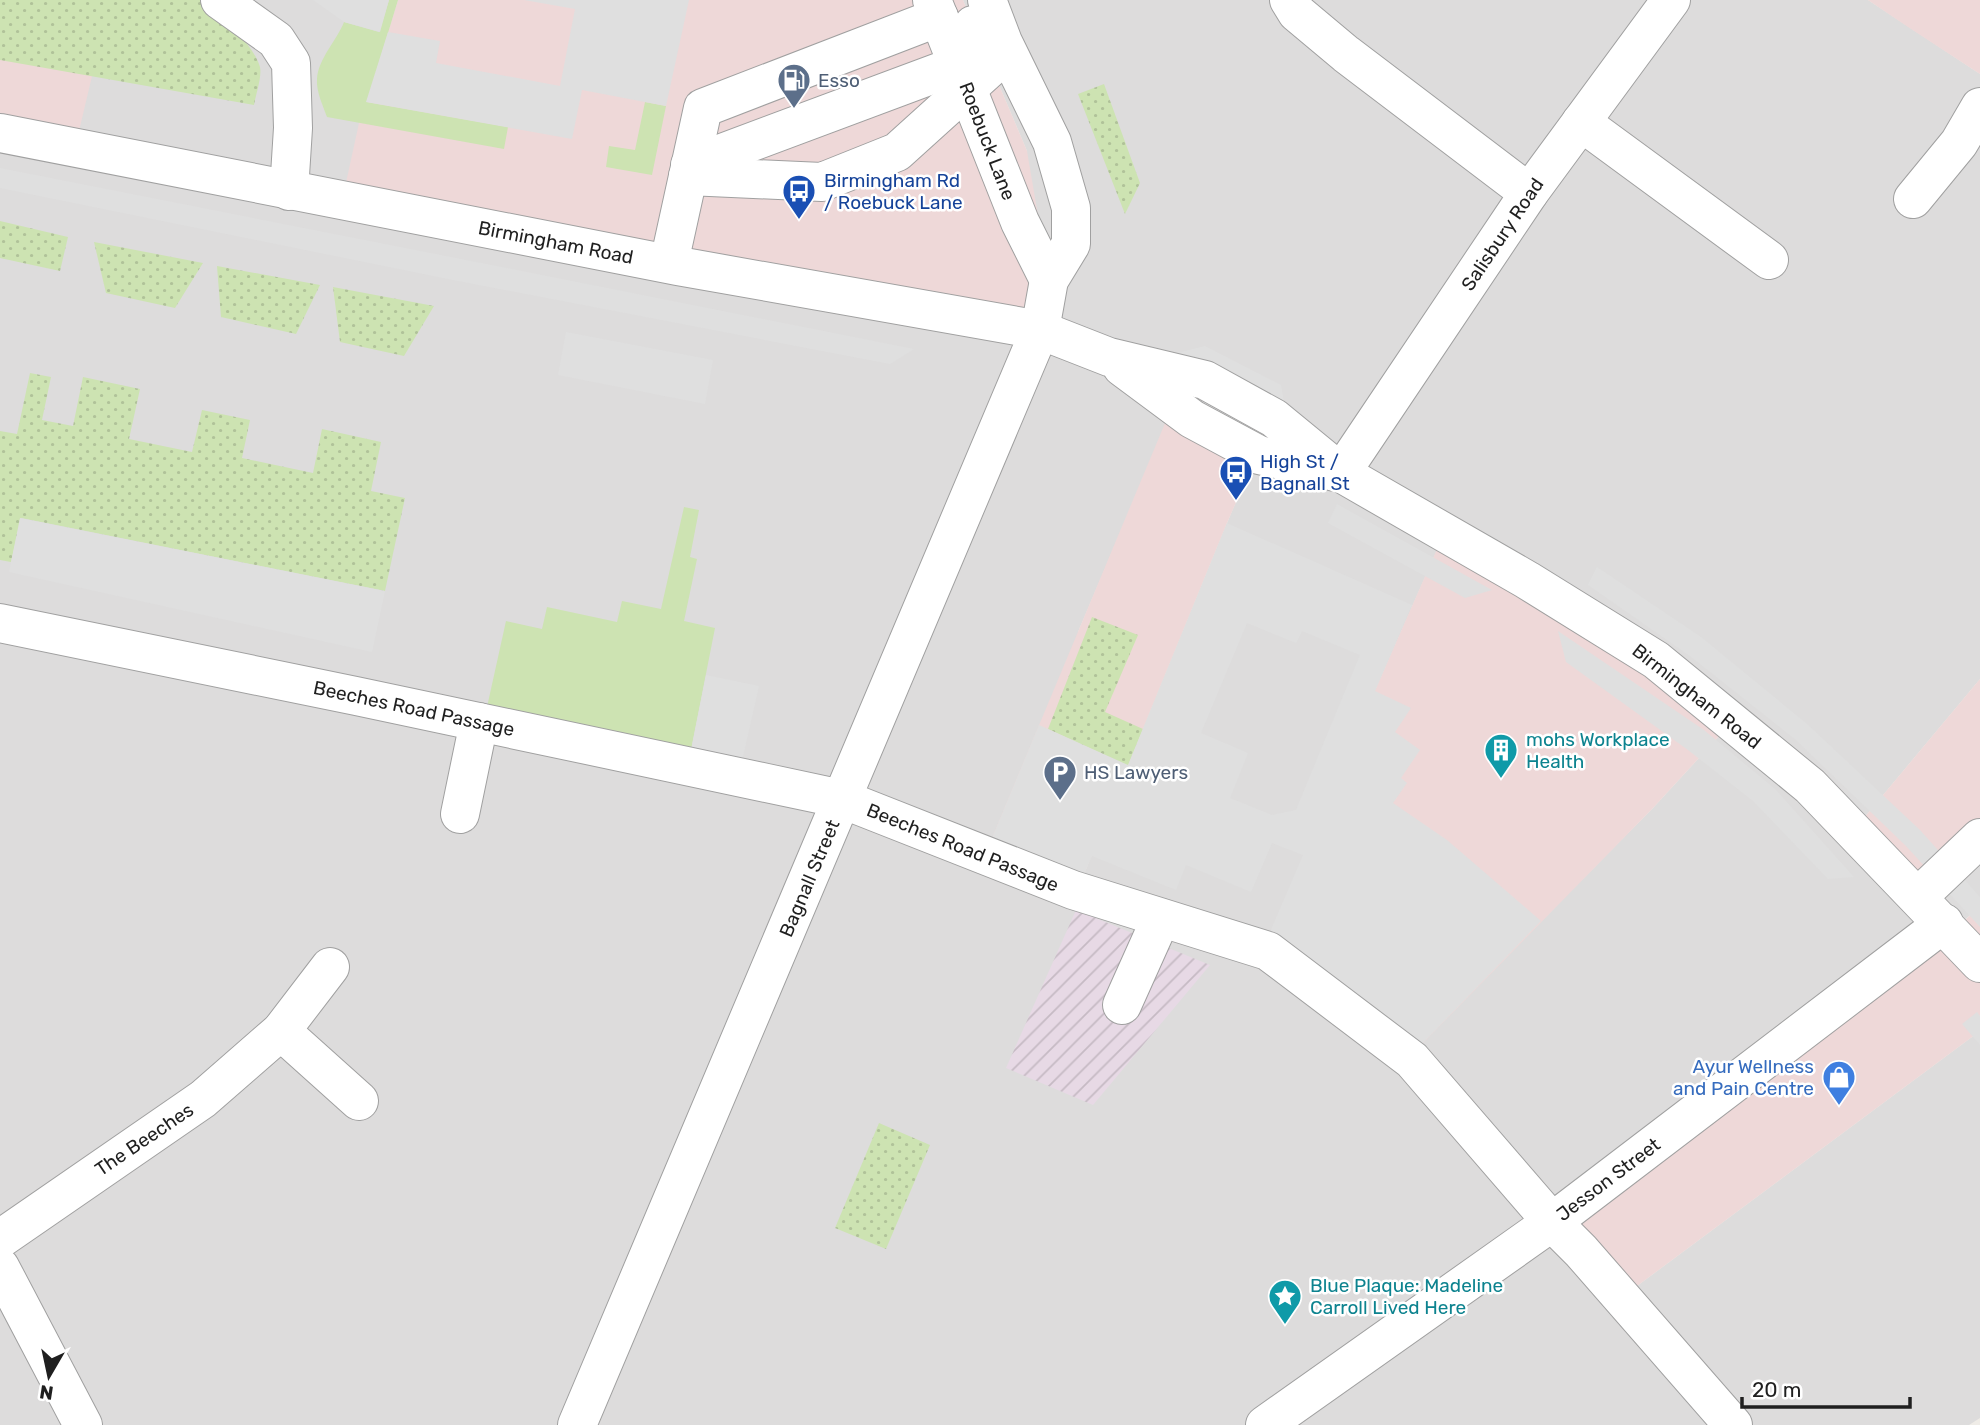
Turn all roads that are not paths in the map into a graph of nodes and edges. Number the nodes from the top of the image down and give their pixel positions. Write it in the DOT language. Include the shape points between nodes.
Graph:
graph roads {
  1 [pos="220,0"];
  2 [pos="987,0"];
  3 [pos="1289,0"];
  4 [pos="1671,0"];
  5 [pos="945,6"];
  6 [pos="963,76"];
  7 [pos="1980,107"];
  8 [pos="1581,122"];
  9 [pos="0,133"];
  10 [pos="689,171"];
  11 [pos="289,191"];
  12 [pos="1529,193"];
  13 [pos="1913,200"];
  14 [pos="1769,260"];
  15 [pos="669,263"];
  16 [pos="1049,280"];
  17 [pos="1040,331"];
  18 [pos="1341,474"];
  19 [pos="0,624"];
  20 [pos="479,722"];
  21 [pos="842,799"];
  22 [pos="460,814"];
  23 [pos="1980,838"];
  24 [pos="1931,910"];
  25 [pos="1161,918"];
  26 [pos="1980,963"];
  27 [pos="330,967"];
  28 [pos="1122,1005"];
  29 [pos="281,1031"];
  30 [pos="359,1101"];
  31 [pos="1552,1222"];
  32 [pos="0,1239"];
  33 [pos="0,1267"];
  34 [pos="83,1425"];
  35 [pos="577,1425"];
  36 [pos="1265,1425"];
  37 [pos="1733,1425"];
  1 -- 11 [label="street" via="276,40 291,62"];
  2 -- 16 [label="street" via="1052,142 1071,208 1071,244"];
  3 -- 12 [label="street" via="1297,13 1346,54"];
  4 -- 8 [label="street, Salisbury Road"];
  5 -- 6 [label="street" via="991,66"];
  5 -- 10 [label="street" via="703,108"];
  6 -- 10 [label="street"];
  6 -- 10 [label="street" via="897,152 822,181"];
  6 -- 16 [label="street, Roebuck Lane" via="1020,222"];
  7 -- 13 [label="street" via="1959,143"];
  8 -- 12 [label="street, Salisbury Road"];
  8 -- 14 [label="street"];
  9 -- 11 [label="street, Birmingham Road"];
  10 -- 15 [label="street"];
  11 -- 15 [label="street, Birmingham Road"];
  12 -- 18 [label="street, Salisbury Road"];
  15 -- 17 [label="street, Birmingham Road"];
  16 -- 17 [label="street"];
  17 -- 18 [label="street, Birmingham Road" via="1109,358 1205,380 1274,418"];
  17 -- 21 [label="street, Bagnall Street"];
  18 -- 24 [label="street, Birmingham Road" via="1657,660 1810,786"];
  19 -- 20 [label="street, Beeches Road Passage"];
  20 -- 21 [label="street, Beeches Road Passage"];
  20 -- 22 [label="street"];
  21 -- 25 [label="street, Beeches Road Passage" via="1073,890"];
  21 -- 35 [label="street, Bagnall Street"];
  23 -- 24 [label="street, Jesson Street"];
  24 -- 26 [label="street, Birmingham Road"];
  24 -- 31 [label="street, Jesson Street"];
  25 -- 28 [label="street"];
  25 -- 31 [label="street, Beeches Road Passage" via="1268,951 1412,1060"];
  27 -- 29 [label="street, The Beeches"];
  29 -- 30 [label="street"];
  29 -- 32 [label="street, The Beeches" via="203,1098"];
  31 -- 36 [label="street, Jesson Street"];
  31 -- 37 [label="street, Beeches Road Passage"];
  33 -- 34 [label="street"];
}
